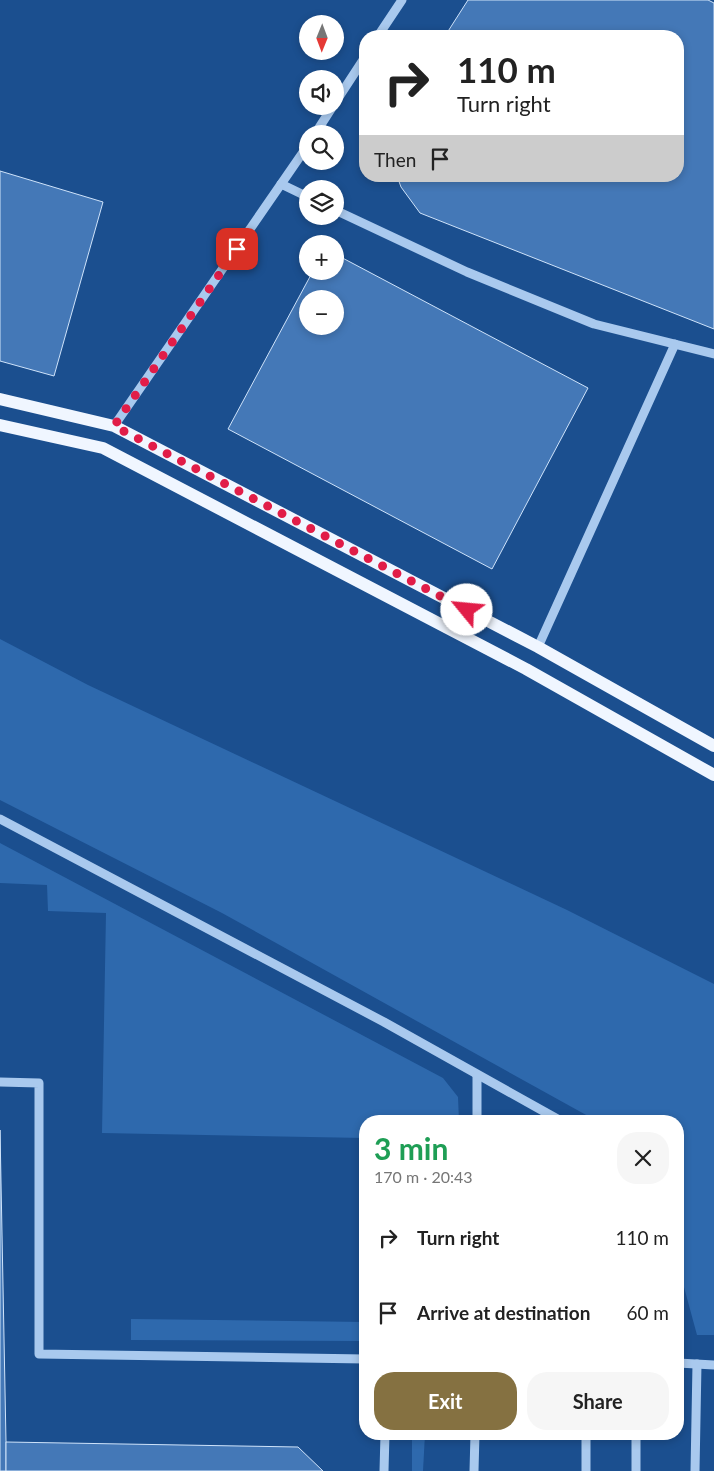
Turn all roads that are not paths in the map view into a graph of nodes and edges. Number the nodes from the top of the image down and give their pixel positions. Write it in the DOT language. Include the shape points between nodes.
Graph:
graph roads {
  1 [pos="402,0"];
  2 [pos="382,30"];
  3 [pos="359,66"];
  4 [pos="344,89"];
  5 [pos="299,158"];
  6 [pos="281,184"];
  7 [pos="299,193"];
  8 [pos="344,214"];
  9 [pos="675,344"];
  10 [pos="714,354"];
  11 [pos="0,399"];
  12 [pos="0,425"];
  13 [pos="114,426"];
  14 [pos="538,647"];
  15 [pos="714,746"];
  16 [pos="714,775"];
  17 [pos="0,819"];
  18 [pos="477,1075"];
  19 [pos="0,1082"];
  20 [pos="477,1115"];
  21 [pos="550,1115"];
  22 [pos="359,1359"];
  23 [pos="684,1363"];
  24 [pos="697,1364"];
  25 [pos="714,1365"];
  26 [pos="385,1440"];
  27 [pos="475,1440"];
  28 [pos="586,1440"];
  29 [pos="636,1440"];
  30 [pos="384,1471"];
  31 [pos="474,1471"];
  32 [pos="586,1471"];
  33 [pos="636,1471"];
  34 [pos="695,1471"];
  1 -- 2 [label="street"];
  3 -- 4 [label="street"];
  5 -- 6 [label="street"];
  6 -- 7 [label="street"];
  6 -- 13 [label="street"];
  8 -- 9 [label="street" via="467,272 594,324"];
  9 -- 10 [label="street"];
  9 -- 14 [label="street"];
  11 -- 13 [label="main road"];
  12 -- 16 [label="main road" via="103,448 526,668"];
  13 -- 14 [label="main road"];
  14 -- 15 [label="main road"];
  17 -- 18 [label="street"];
  18 -- 20 [label="street"];
  18 -- 21 [label="street"];
  19 -- 22 [label="street" via="39,1083 39,1354"];
  23 -- 24 [label="street"];
  24 -- 25 [label="street"];
  24 -- 34 [label="street"];
  26 -- 30 [label="street"];
  27 -- 31 [label="street"];
  28 -- 32 [label="street"];
  29 -- 33 [label="street"];
}
